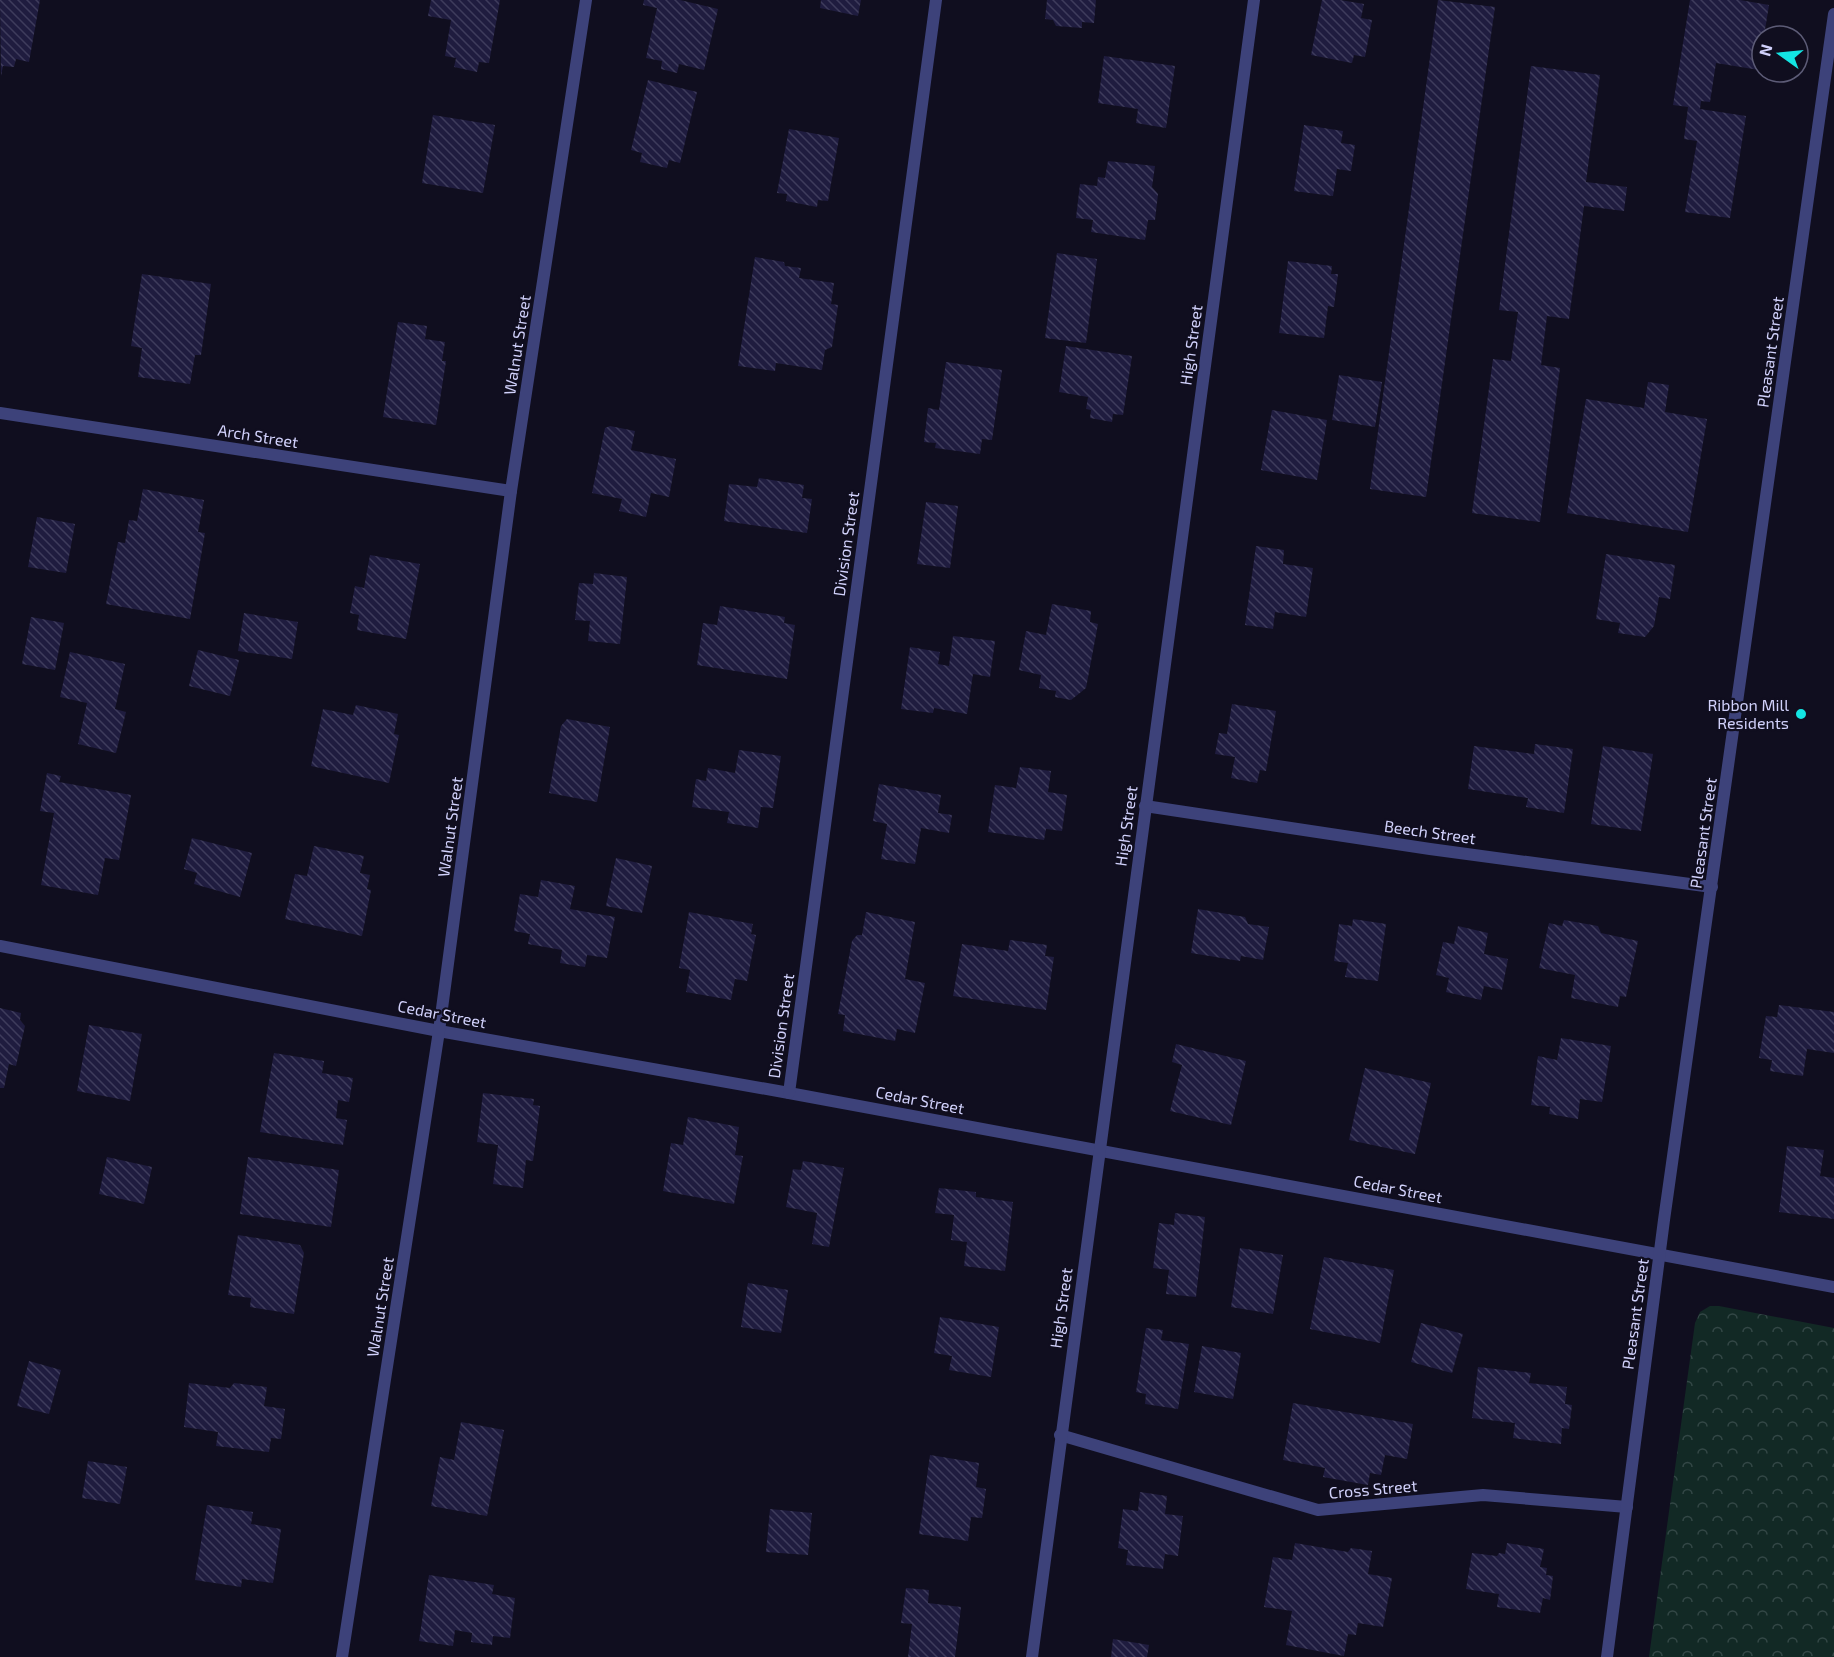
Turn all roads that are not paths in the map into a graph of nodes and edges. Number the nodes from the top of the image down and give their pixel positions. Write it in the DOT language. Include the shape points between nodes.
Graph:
graph roads {
  1 [pos="586,0"];
  2 [pos="936,0"];
  3 [pos="1254,0"];
  4 [pos="1834,14"];
  5 [pos="0,413"];
  6 [pos="511,491"];
  7 [pos="1145,806"];
  8 [pos="1712,887"];
  9 [pos="0,946"];
  10 [pos="439,1031"];
  11 [pos="789,1093"];
  12 [pos="1100,1151"];
  13 [pos="1660,1254"];
  14 [pos="1834,1287"];
  15 [pos="1060,1435"];
  16 [pos="1627,1507"];
  17 [pos="342,1657"];
  18 [pos="1032,1657"];
  19 [pos="1607,1657"];
  1 -- 6 [label="street, Walnut Street"];
  2 -- 11 [label="street, Division Street"];
  3 -- 7 [label="street, High Street"];
  4 -- 8 [label="street, Pleasant Street"];
  5 -- 6 [label="street, Arch Street"];
  6 -- 10 [label="street, Walnut Street"];
  7 -- 8 [label="street, Beech Street"];
  7 -- 12 [label="street, High Street"];
  8 -- 13 [label="street, Pleasant Street"];
  9 -- 10 [label="street, Cedar Street"];
  10 -- 11 [label="street, Cedar Street"];
  10 -- 17 [label="street, Walnut Street"];
  11 -- 12 [label="street, Cedar Street"];
  12 -- 13 [label="street, Cedar Street"];
  12 -- 15 [label="street, High Street"];
  13 -- 14 [label="street, Cedar Street"];
  13 -- 16 [label="street, Pleasant Street"];
  15 -- 16 [label="street, Cross Street" via="1318,1510 1483,1495"];
  15 -- 18 [label="street, High Street"];
  16 -- 19 [label="street, Pleasant Street"];
}
